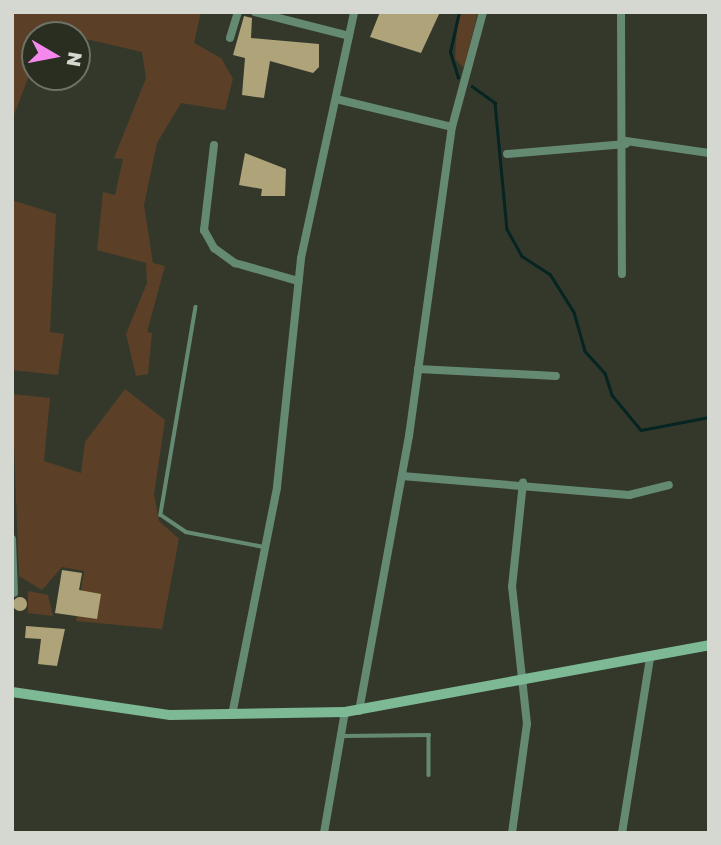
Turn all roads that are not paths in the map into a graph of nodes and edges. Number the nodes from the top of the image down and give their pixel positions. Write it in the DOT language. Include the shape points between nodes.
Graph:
graph roads {
  1 [pos="238,12"];
  2 [pos="255,12"];
  3 [pos="354,12"];
  4 [pos="483,12"];
  5 [pos="621,12"];
  6 [pos="349,36"];
  7 [pos="230,38"];
  8 [pos="336,99"];
  9 [pos="452,127"];
  10 [pos="626,143"];
  11 [pos="214,145"];
  12 [pos="709,153"];
  13 [pos="507,154"];
  14 [pos="622,274"];
  15 [pos="298,281"];
  16 [pos="196,307"];
  17 [pos="418,369"];
  18 [pos="556,376"];
  19 [pos="402,476"];
  20 [pos="523,483"];
  21 [pos="669,485"];
  22 [pos="12,539"];
  23 [pos="266,547"];
  24 [pos="14,593"];
  25 [pos="709,645"];
  26 [pos="650,658"];
  27 [pos="522,682"];
  28 [pos="12,692"];
  29 [pos="359,711"];
  30 [pos="345,712"];
  31 [pos="232,715"];
  32 [pos="340,736"];
  33 [pos="429,775"];
  34 [pos="324,833"];
  35 [pos="512,833"];
  36 [pos="622,833"];
  1 -- 7 [label="street"];
  2 -- 6 [label="street"];
  3 -- 6 [label="street"];
  4 -- 9 [label="street"];
  5 -- 10 [label="street" via="617,82"];
  6 -- 8 [label="street"];
  8 -- 9 [label="street"];
  8 -- 15 [label="street"];
  9 -- 17 [label="street"];
  10 -- 12 [label="street"];
  10 -- 13 [label="street"];
  10 -- 14 [label="street"];
  11 -- 15 [label="street" via="204,230 214,248 235,263"];
  15 -- 23 [label="street" via="295,357"];
  16 -- 23 [label="lane" via="159,510 186,532"];
  17 -- 18 [label="street"];
  17 -- 19 [label="street"];
  19 -- 20 [label="street"];
  19 -- 29 [label="street"];
  20 -- 21 [label="street" via="629,495"];
  20 -- 27 [label="street" via="512,587"];
  22 -- 24 [label="street"];
  23 -- 31 [label="street"];
  25 -- 26 [label="street"];
  26 -- 27 [label="street"];
  26 -- 36 [label="street"];
  27 -- 29 [label="street"];
  27 -- 35 [label="street" via="527,724"];
  28 -- 31 [label="street" via="117,711"];
  29 -- 30 [label="street"];
  30 -- 31 [label="street"];
  30 -- 32 [label="street"];
  32 -- 33 [label="lane" via="429,735"];
  32 -- 34 [label="street"];
}
